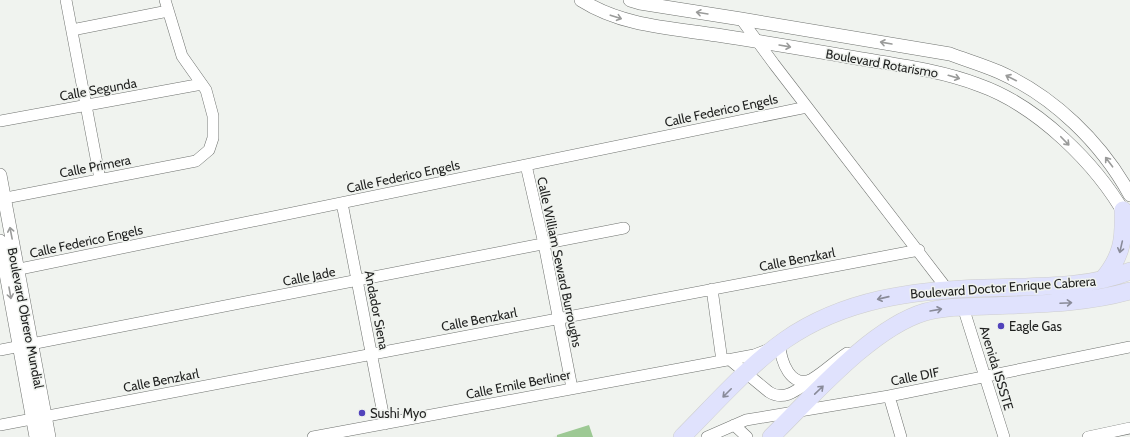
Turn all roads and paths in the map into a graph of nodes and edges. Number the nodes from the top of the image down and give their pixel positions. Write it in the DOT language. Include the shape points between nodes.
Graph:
graph roads {
  1 [pos="66,0"];
  2 [pos="581,0"];
  3 [pos="630,0"];
  4 [pos="166,5"];
  5 [pos="741,18"];
  6 [pos="804,29"];
  7 [pos="72,30"];
  8 [pos="757,41"];
  9 [pos="813,50"];
  10 [pos="202,84"];
  11 [pos="86,105"];
  12 [pos="806,107"];
  13 [pos="0,121"];
  14 [pos="526,165"];
  15 [pos="0,175"];
  16 [pos="100,179"];
  17 [pos="1130,194"];
  18 [pos="2,198"];
  19 [pos="342,203"];
  20 [pos="1126,217"];
  21 [pos="624,228"];
  22 [pos="0,241"];
  23 [pos="544,244"];
  24 [pos="919,250"];
  25 [pos="1130,271"];
  26 [pos="8,272"];
  27 [pos="1103,279"];
  28 [pos="357,281"];
  29 [pos="712,289"];
  30 [pos="947,289"];
  31 [pos="1130,291"];
  32 [pos="1111,296"];
  33 [pos="1130,298"];
  34 [pos="964,307"];
  35 [pos="558,318"];
  36 [pos="871,342"];
  37 [pos="25,345"];
  38 [pos="780,345"];
  39 [pos="1130,347"];
  40 [pos="0,350"];
  41 [pos="371,354"];
  42 [pos="725,360"];
  43 [pos="747,373"];
  44 [pos="986,377"];
  45 [pos="811,380"];
  46 [pos="572,388"];
  47 [pos="889,396"];
  48 [pos="797,412"];
  49 [pos="39,417"];
  50 [pos="385,424"];
  51 [pos="0,425"];
  52 [pos="734,425"];
  53 [pos="1130,428"];
  54 [pos="1000,436"];
  55 [pos="36,437"];
  56 [pos="49,437"];
  57 [pos="313,437"];
  58 [pos="682,437"];
  59 [pos="707,437"];
  60 [pos="747,437"];
  61 [pos="772,437"];
  62 [pos="901,437"];
  63 [pos="1088,437"];
  1 -- 7 [label="street"];
  2 -- 8 [label="street, Boulevard Rotarismo, one-way" via="613,17 635,23"];
  5 -- 3 [label="street, Boulevard Rotarismo, one-way"];
  4 -- 7 [label="street"];
  4 -- 10 [label="street" via="182,56"];
  5 -- 6 [label="street, Boulevard Rotarismo"];
  5 -- 8 [label="street"];
  6 -- 9 [label="street"];
  17 -- 6 [label="street, Boulevard Rotarismo, one-way" via="1112,165 1086,134 1047,100 1021,83 950,54"];
  7 -- 11 [label="street"];
  8 -- 9 [label="street, Boulevard Rotarismo, one-way"];
  8 -- 12 [label="street"];
  9 -- 20 [label="street, Boulevard Rotarismo, one-way" via="942,73 998,93 1038,117 1058,134 1087,163"];
  10 -- 11 [label="street, Calle Segunda"];
  10 -- 16 [label="street, Calle Primera" via="213,116 213,138 209,150 196,161"];
  11 -- 13 [label="street, Calle Segunda"];
  11 -- 16 [label="street"];
  12 -- 14 [label="street, Calle Federico Engels"];
  12 -- 24 [label="street"];
  14 -- 19 [label="street, Calle Federico Engels"];
  14 -- 23 [label="street, Calle William Seward Burroughs"];
  15 -- 18 [label="street, Boulevard Obrero Mundial"];
  16 -- 18 [label="street, Calle Primera"];
  26 -- 18 [label="street, Boulevard Obrero Mundial, one-way"];
  19 -- 26 [label="street, Calle Federico Engels"];
  19 -- 28 [label="street, Andador Siena"];
  20 -- 27 [label="main road, one-way" via="1119,255"];
  21 -- 23 [label="street, Calle Jade"];
  22 -- 26 [label="street, Boulevard Obrero Mundial"];
  23 -- 28 [label="street, Calle Jade"];
  23 -- 35 [label="street, Calle William Seward Burroughs"];
  24 -- 29 [label="street, Calle Benzkarl"];
  24 -- 30 [label="street"];
  25 -- 27 [label="main road, Boulevard Doctor Enrique Cabrera"];
  26 -- 37 [label="street, Boulevard Obrero Mundial"];
  27 -- 30 [label="main road, Boulevard Doctor Enrique Cabrera" via="1061,284"];
  28 -- 37 [label="street, Calle Jade"];
  28 -- 41 [label="street, Andador Siena"];
  29 -- 35 [label="street, Calle Benzkarl"];
  29 -- 42 [label="street"];
  30 -- 38 [label="main road, Boulevard Doctor Enrique Cabrera, one-way" via="906,294 863,304 816,322"];
  31 -- 32 [label="main road, Boulevard Doctor Enrique Cabrera"];
  32 -- 33 [label="main road"];
  34 -- 32 [label="main road, Boulevard Doctor Enrique Cabrera, one-way" via="1076,302"];
  36 -- 34 [label="main road, Boulevard Doctor Enrique Cabrera, one-way" via="907,318 936,310"];
  34 -- 44 [label="street, Avenida ISSSTE"];
  35 -- 41 [label="street, Calle Benzkarl"];
  35 -- 46 [label="street, Calle William Seward Burroughs"];
  36 -- 45 [label="street" via="846,353"];
  48 -- 36 [label="main road, Boulevard Doctor Enrique Cabrera, one-way"];
  37 -- 40 [label="street, Calle Jade"];
  37 -- 49 [label="street, Boulevard Obrero Mundial"];
  38 -- 42 [label="street, Calle Emile Berliner" via="754,355"];
  38 -- 43 [label="main road, Boulevard Doctor Enrique Cabrera"];
  38 -- 45 [label="street" via="782,360 790,374 798,380"];
  39 -- 44 [label="street, Calle DIF"];
  41 -- 49 [label="street, Calle Benzkarl"];
  41 -- 50 [label="street, Andador Siena"];
  42 -- 43 [label="street"];
  42 -- 46 [label="street, Calle Emile Berliner"];
  43 -- 45 [label="street" via="777,396 795,392"];
  43 -- 58 [label="main road, Boulevard Doctor Enrique Cabrera, one-way"];
  44 -- 47 [label="street, Calle DIF"];
  44 -- 54 [label="street, Avenida ISSSTE"];
  46 -- 50 [label="street, Calle Emile Berliner"];
  47 -- 48 [label="street, Calle DIF"];
  47 -- 62 [label="street"];
  48 -- 52 [label="street, Calle DIF" via="746,420"];
  48 -- 61 [label="main road, Boulevard Doctor Enrique Cabrera"];
  49 -- 51 [label="street, Calle Benzkarl"];
  49 -- 55 [label="street, Boulevard Obrero Mundial"];
  49 -- 56 [label="street, Boulevard Obrero Mundial"];
  50 -- 57 [label="street, Calle Emile Berliner"];
  52 -- 59 [label="street, Calle DIF"];
  52 -- 60 [label="street"];
  53 -- 63 [label="street"];
}
